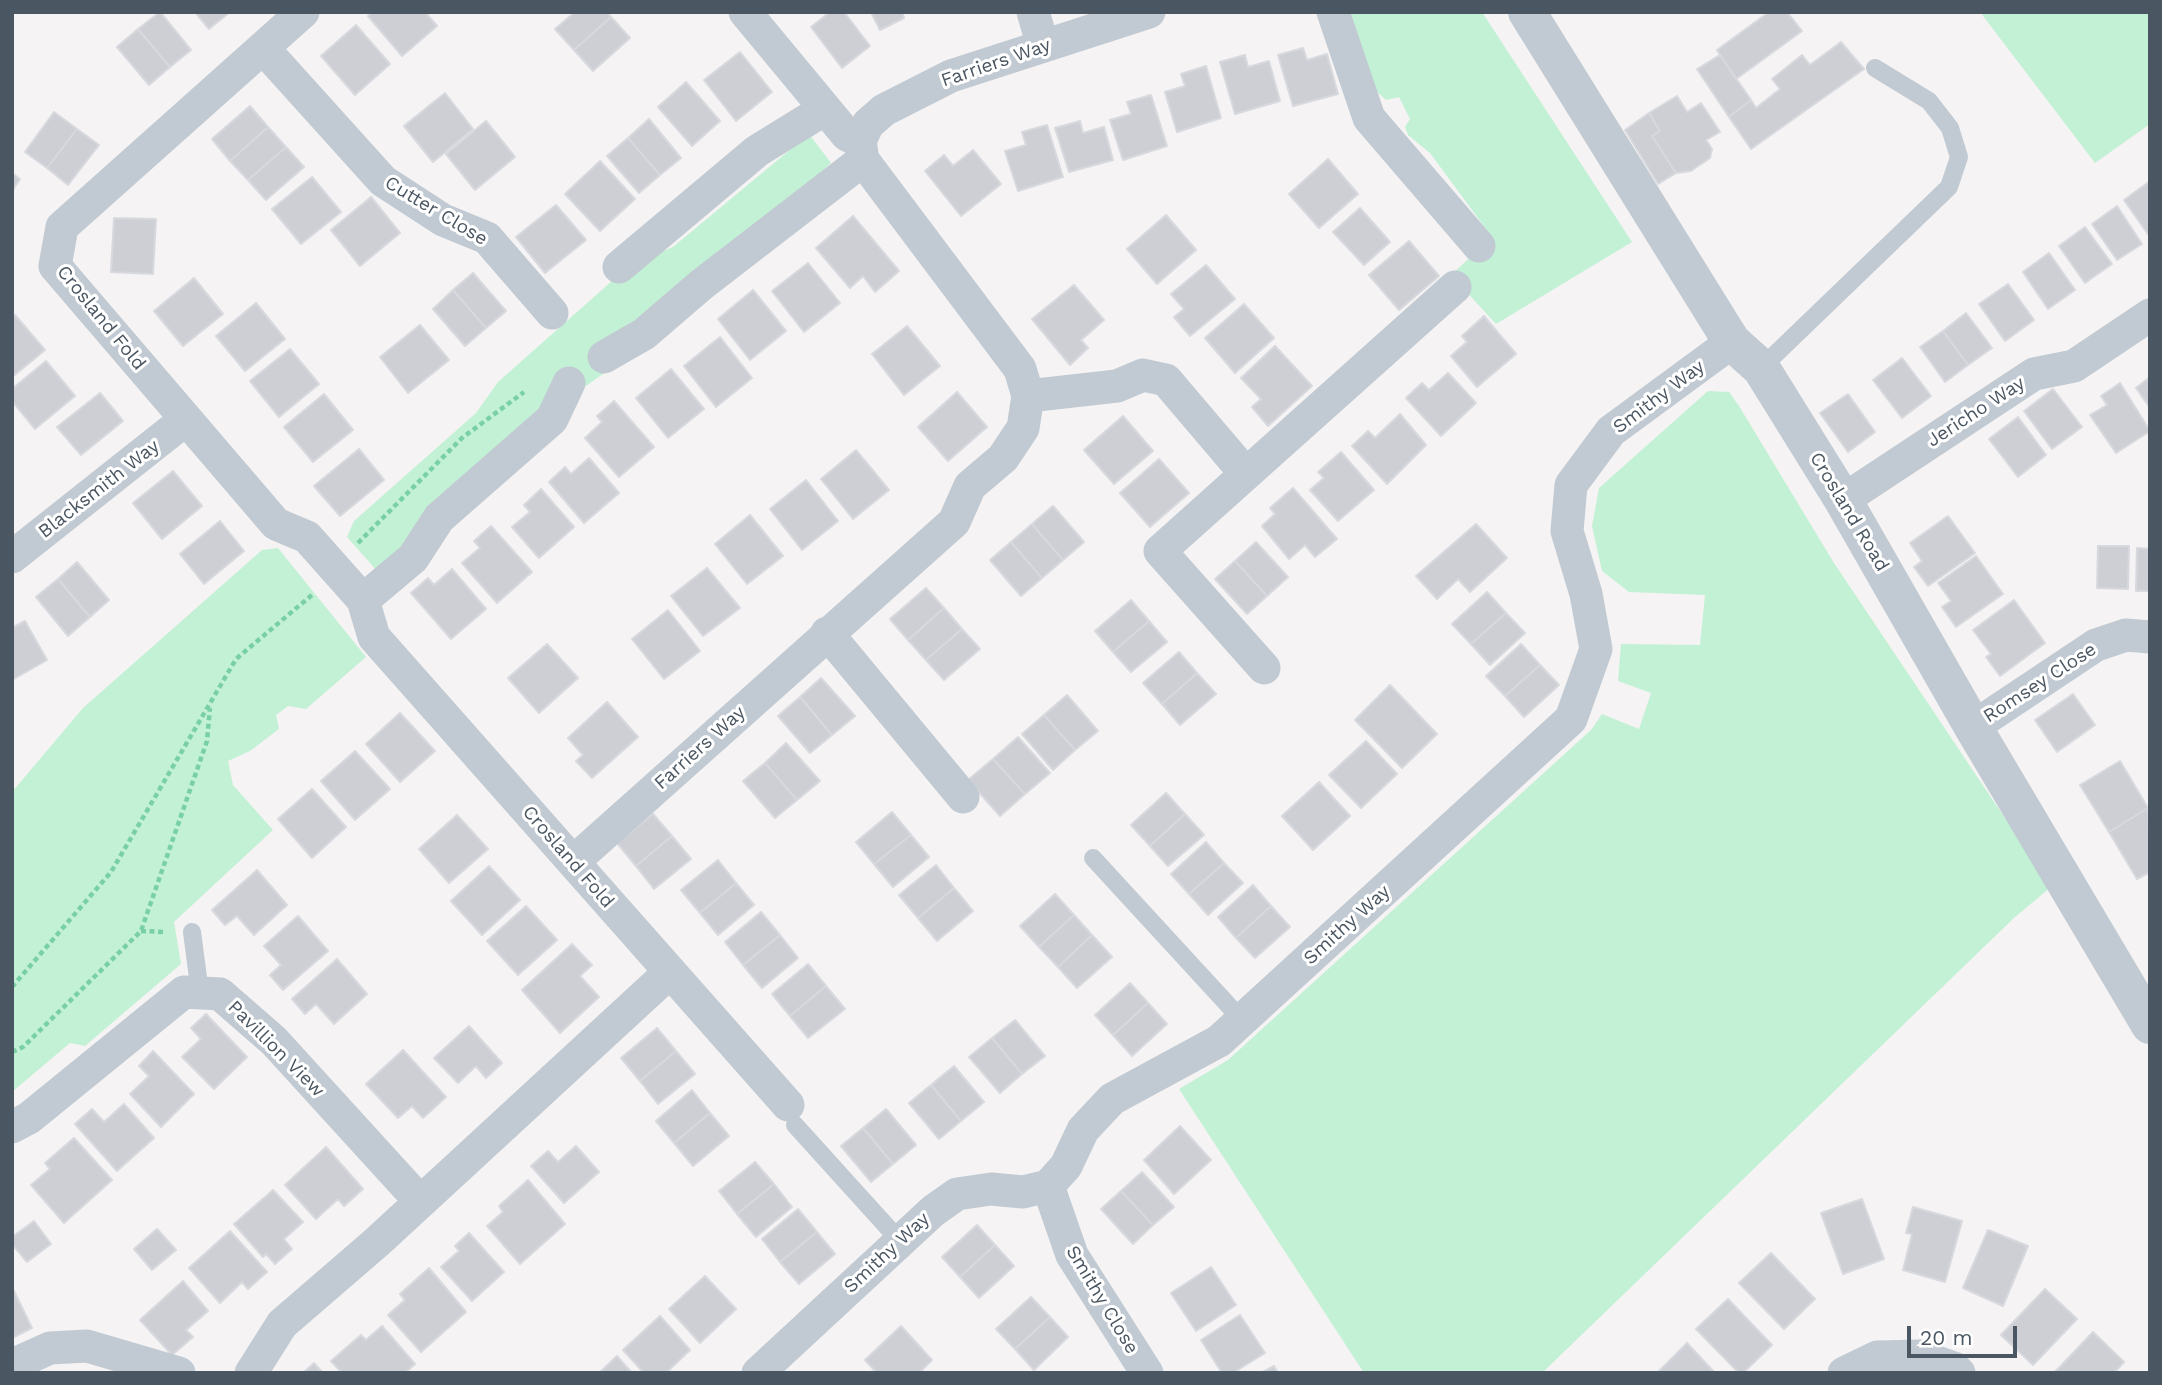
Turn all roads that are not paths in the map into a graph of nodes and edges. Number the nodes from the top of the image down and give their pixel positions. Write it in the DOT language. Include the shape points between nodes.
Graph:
graph roads {
  1 [pos="303,12"];
  2 [pos="745,12"];
  3 [pos="1033,12"];
  4 [pos="1149,12"];
  5 [pos="1333,12"];
  6 [pos="1527,12"];
  7 [pos="1043,47"];
  8 [pos="263,48"];
  9 [pos="1875,68"];
  10 [pos="825,109"];
  11 [pos="862,150"];
  12 [pos="1479,246"];
  13 [pos="619,267"];
  14 [pos="1455,287"];
  15 [pos="552,313"];
  16 [pos="2150,315"];
  17 [pos="1732,342"];
  18 [pos="604,357"];
  19 [pos="1761,368"];
  20 [pos="569,383"];
  21 [pos="1028,396"];
  22 [pos="185,420"];
  23 [pos="1246,474"];
  24 [pos="1843,500"];
  25 [pos="12,557"];
  26 [pos="363,600"];
  27 [pos="827,634"];
  28 [pos="2150,637"];
  29 [pos="1264,668"];
  30 [pos="1973,727"];
  31 [pos="963,797"];
  32 [pos="1093,858"];
  33 [pos="573,862"];
  34 [pos="192,932"];
  35 [pos="670,972"];
  36 [pos="200,993"];
  37 [pos="1242,1020"];
  38 [pos="2150,1026"];
  39 [pos="791,1115"];
  40 [pos="12,1127"];
  41 [pos="1048,1186"];
  42 [pos="419,1200"];
  43 [pos="900,1241"];
  44 [pos="12,1364"];
  45 [pos="179,1373"];
  46 [pos="251,1373"];
  47 [pos="758,1373"];
  48 [pos="1147,1373"];
  49 [pos="1844,1373"];
  50 [pos="1959,1373"];
  1 -- 8 [label="street, Crosland Fold"];
  2 -- 10 [label="street"];
  3 -- 7 [label="street"];
  4 -- 7 [label="street, Farriers Way"];
  5 -- 12 [label="street" via="1369,118"];
  6 -- 17 [label="street, Crosland Road"];
  7 -- 11 [label="street, Farriers Way" via="951,76 895,105 868,124"];
  8 -- 15 [label="street, Cutter Close" via="383,181 443,220 487,238"];
  8 -- 22 [label="street, Crosland Fold" via="62,227 55,266"];
  9 -- 19 [label="lane" via="1929,102 1950,128 1959,157 1949,187"];
  10 -- 11 [label="street"];
  10 -- 13 [label="street" via="757,151"];
  11 -- 18 [label="street, Farriers Way" via="644,334"];
  11 -- 21 [label="street" via="1020,369"];
  14 -- 23 [label="street"];
  16 -- 24 [label="street, Jericho Way" via="2074,366 2034,374"];
  17 -- 19 [label="street, Crosland Road"];
  17 -- 37 [label="street, Smithy Way" via="1611,431 1571,485 1567,531 1596,649 1572,719"];
  19 -- 24 [label="street, Crosland Road"];
  20 -- 26 [label="street" via="552,419 439,518 412,558"];
  21 -- 23 [label="street" via="1117,386 1143,375 1166,380"];
  21 -- 27 [label="street, Farriers Way" via="1023,428 1003,458 970,486 954,522"];
  22 -- 25 [label="street, Blacksmith Way"];
  22 -- 26 [label="street, Crosland Fold" via="275,524 307,537"];
  23 -- 29 [label="street" via="1160,551"];
  24 -- 30 [label="street, Crosland Road"];
  26 -- 33 [label="street, Crosland Fold" via="374,638"];
  27 -- 31 [label="street"];
  27 -- 33 [label="street, Farriers Way"];
  28 -- 30 [label="street, Romsey Close" via="2126,635 2096,645"];
  30 -- 38 [label="street, Crosland Road"];
  32 -- 37 [label="lane"];
  33 -- 35 [label="street, Crosland Fold"];
  34 -- 36 [label="lane"];
  35 -- 39 [label="street, Crosland Fold"];
  35 -- 42 [label="street"];
  36 -- 40 [label="street" via="184,992"];
  36 -- 42 [label="street, Pavillion View" via="220,994 274,1041"];
  37 -- 41 [label="street, Smithy Way" via="1219,1041 1112,1098 1083,1130 1066,1167"];
  39 -- 43 [label="lane"];
  41 -- 43 [label="street, Smithy Way" via="1023,1192 990,1189 957,1194"];
  41 -- 48 [label="street, Smithy Close" via="1072,1255"];
  42 -- 46 [label="street" via="282,1324"];
  43 -- 47 [label="street, Smithy Way"];
  44 -- 45 [label="street" via="50,1348 87,1346"];
  49 -- 50 [label="street" via="1877,1357 1920,1356"];
}
